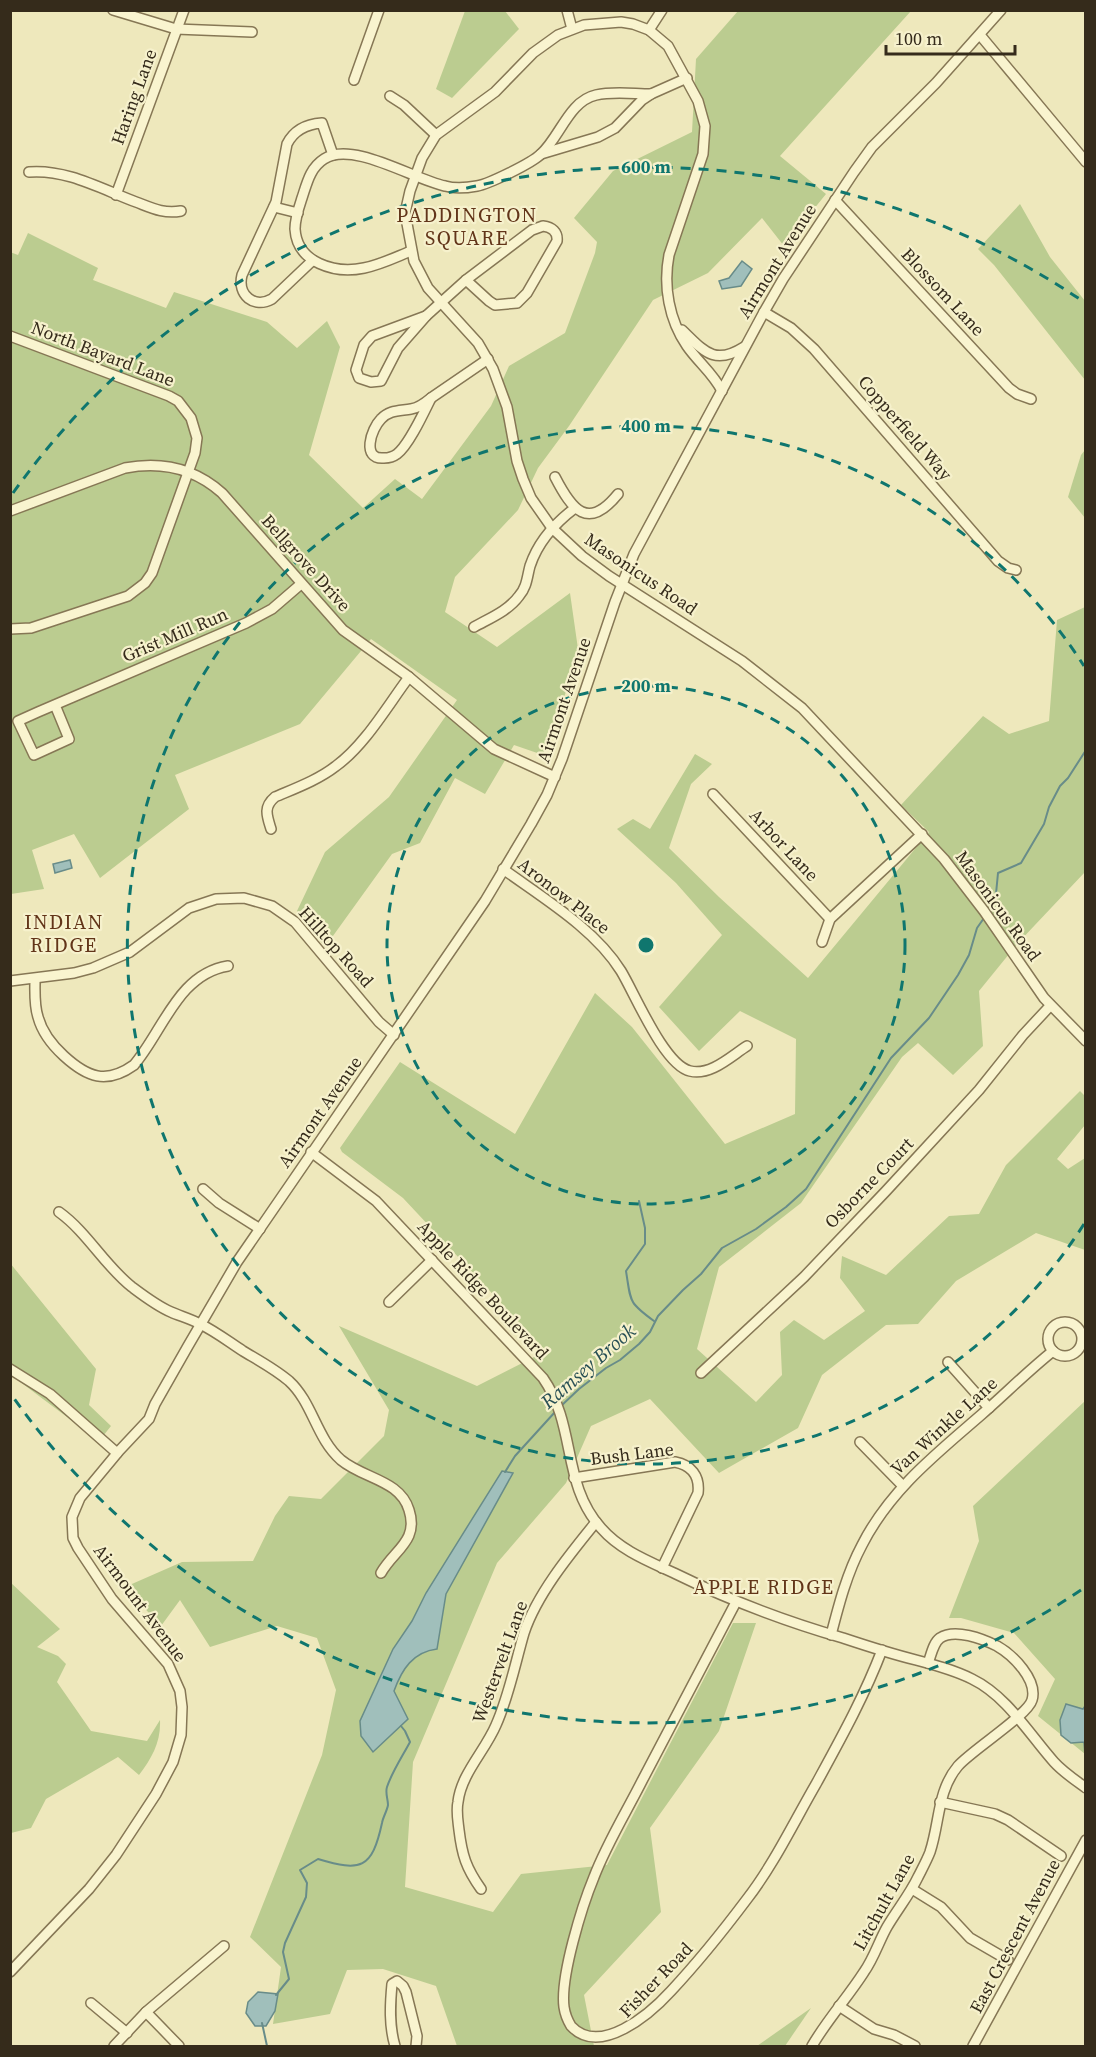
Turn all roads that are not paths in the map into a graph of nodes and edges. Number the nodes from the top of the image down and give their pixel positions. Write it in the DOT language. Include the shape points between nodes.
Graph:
graph roads {
  1 [pos="113,10"];
  2 [pos="184,10"];
  3 [pos="379,10"];
  4 [pos="567,10"];
  5 [pos="662,10"];
  6 [pos="1000,10"];
  7 [pos="176,29"];
  8 [pos="572,29"];
  9 [pos="649,30"];
  10 [pos="252,32"];
  11 [pos="980,35"];
  12 [pos="687,78"];
  13 [pos="354,80"];
  14 [pos="651,94"];
  15 [pos="390,96"];
  16 [pos="436,135"];
  17 [pos="333,154"];
  18 [pos="541,154"];
  19 [pos="1086,162"];
  20 [pos="29,172"];
  21 [pos="415,175"];
  22 [pos="116,195"];
  23 [pos="835,200"];
  24 [pos="274,207"];
  25 [pos="181,211"];
  26 [pos="298,213"];
  27 [pos="411,251"];
  28 [pos="312,261"];
  29 [pos="466,280"];
  30 [pos="442,303"];
  31 [pos="764,312"];
  32 [pos="426,316"];
  33 [pos="678,326"];
  34 [pos="10,336"];
  35 [pos="746,345"];
  36 [pos="488,359"];
  37 [pos="722,391"];
  38 [pos="431,398"];
  39 [pos="1031,399"];
  40 [pos="190,472"];
  41 [pos="555,477"];
  42 [pos="618,494"];
  43 [pos="575,508"];
  44 [pos="10,511"];
  45 [pos="552,528"];
  46 [pos="1016,570"];
  47 [pos="621,583"];
  48 [pos="301,584"];
  49 [pos="474,627"];
  50 [pos="10,629"];
  51 [pos="409,677"];
  52 [pos="54,705"];
  53 [pos="555,777"];
  54 [pos="713,794"];
  55 [pos="271,829"];
  56 [pos="922,834"];
  57 [pos="503,869"];
  58 [pos="830,919"];
  59 [pos="822,942"];
  60 [pos="228,966"];
  61 [pos="35,979"];
  62 [pos="10,981"];
  63 [pos="1050,1006"];
  64 [pos="394,1035"];
  65 [pos="1086,1041"];
  66 [pos="747,1046"];
  67 [pos="311,1152"];
  68 [pos="203,1189"];
  69 [pos="59,1212"];
  70 [pos="260,1228"];
  71 [pos="432,1260"];
  72 [pos="389,1302"];
  73 [pos="201,1324"];
  74 [pos="1053,1351"];
  75 [pos="948,1362"];
  76 [pos="10,1369"];
  77 [pos="701,1373"];
  78 [pos="155,1404"];
  79 [pos="989,1408"];
  80 [pos="860,1442"];
  81 [pos="117,1453"];
  82 [pos="574,1478"];
  83 [pos="902,1485"];
  84 [pos="596,1522"];
  85 [pos="662,1568"];
  86 [pos="381,1573"];
  87 [pos="736,1602"];
  88 [pos="831,1635"];
  89 [pos="882,1650"];
  90 [pos="928,1663"];
  91 [pos="1016,1717"];
  92 [pos="1086,1788"];
  93 [pos="940,1802"];
  94 [pos="1086,1840"];
  95 [pos="1061,1856"];
  96 [pos="481,1889"];
  97 [pos="912,1889"];
  98 [pos="224,1946"];
  99 [pos="1008,1960"];
  100 [pos="10,1972"];
  101 [pos="91,2003"];
  102 [pos="839,2006"];
  103 [pos="147,2012"];
  104 [pos="127,2033"];
  105 [pos="114,2046"];
  106 [pos="179,2046"];
  107 [pos="395,2046"];
  108 [pos="416,2046"];
  109 [pos="813,2046"];
  110 [pos="915,2046"];
  111 [pos="973,2046"];
  1 -- 7 [label="street"];
  2 -- 7 [label="street, Haring Lane"];
  3 -- 13 [label="street"];
  4 -- 8 [label="street"];
  5 -- 9 [label="street"];
  6 -- 11 [label="street, Airmont Avenue"];
  7 -- 10 [label="street"];
  7 -- 22 [label="street, Haring Lane"];
  8 -- 9 [label="street, Masonicus Road" via="621,22"];
  8 -- 16 [label="street, Masonicus Road" via="533,53 495,92"];
  9 -- 12 [label="street, Masonicus Road" via="668,46"];
  11 -- 19 [label="street"];
  11 -- 23 [label="street, Airmont Avenue" via="872,147"];
  12 -- 14 [label="street"];
  12 -- 33 [label="street, Masonicus Road" via="702,113 705,140 666,272 669,303"];
  14 -- 18 [label="street" via="615,128"];
  14 -- 18 [label="street" via="587,98"];
  15 -- 16 [label="street"];
  16 -- 21 [label="street, Masonicus Road"];
  17 -- 21 [label="street" via="368,158"];
  17 -- 24 [label="street" via="322,123 295,132 287,144"];
  17 -- 26 [label="street" via="317,164 309,176"];
  18 -- 21 [label="street" via="489,184 474,187 445,186"];
  20 -- 22 [label="street" via="62,173"];
  21 -- 27 [label="street, Masonicus Road" via="405,213"];
  22 -- 25 [label="street" via="163,213"];
  23 -- 31 [label="street, Airmont Avenue"];
  23 -- 39 [label="street, Blossom Lane" via="1010,388"];
  24 -- 26 [label="street"];
  24 -- 28 [label="street" via="242,275 243,293 253,302 266,303"];
  26 -- 28 [label="street" via="297,242"];
  27 -- 28 [label="street" via="351,270"];
  27 -- 30 [label="street, Masonicus Road" via="419,273"];
  29 -- 29 [label="street" via="495,305 518,303 557,241 556,233 548,226 538,227"];
  29 -- 30 [label="street"];
  30 -- 32 [label="street"];
  30 -- 36 [label="street, Masonicus Road"];
  31 -- 35 [label="street, Airmont Avenue"];
  31 -- 46 [label="street, Copperfield Way" via="791,328 814,349 998,561"];
  32 -- 32 [label="street" via="367,340 356,370 359,378 381,381 398,348"];
  33 -- 35 [label="street, Masonicus Road" via="700,348 722,357"];
  33 -- 37 [label="street, Masonicus Road" via="685,344"];
  34 -- 40 [label="street, North Bayard Lane" via="178,401 195,428"];
  35 -- 37 [label="street, Airmont Avenue"];
  36 -- 38 [label="street"];
  36 -- 45 [label="street, Masonicus Road" via="502,389 523,479"];
  37 -- 47 [label="street, Airmont Avenue"];
  38 -- 38 [label="street" via="420,406 382,417 370,440 375,457 398,454"];
  40 -- 44 [label="street, Bellgrove Drive" via="151,464 125,468"];
  40 -- 48 [label="street, Bellgrove Drive" via="222,493"];
  40 -- 50 [label="street, North Bayard Lane" via="152,573 137,590 31,628"];
  41 -- 43 [label="street"];
  42 -- 43 [label="street" via="596,513 586,514"];
  43 -- 45 [label="street"];
  45 -- 47 [label="street, Masonicus Road" via="582,556"];
  45 -- 49 [label="street" via="536,552 520,595 509,607"];
  47 -- 53 [label="street, Airmont Avenue"];
  47 -- 56 [label="street, Masonicus Road" via="742,661 789,697"];
  48 -- 51 [label="street, Bellgrove Drive" via="343,630"];
  48 -- 52 [label="street, Grist Mill Run" via="272,609 246,623"];
  51 -- 53 [label="street, Bellgrove Drive" via="494,749"];
  51 -- 55 [label="street" via="337,766 269,802 266,814"];
  52 -- 52 [label="street, Grist Mill Run" via="69,739 34,755 18,721"];
  53 -- 57 [label="street, Airmont Avenue"];
  54 -- 58 [label="street, Arbor Lane"];
  56 -- 58 [label="street"];
  56 -- 63 [label="street, Masonicus Road" via="984,911"];
  57 -- 64 [label="street, Airmont Avenue"];
  57 -- 66 [label="street, Aronow Place" via="588,932 603,948 621,970 663,1046 684,1069 705,1072"];
  58 -- 59 [label="street"];
  60 -- 61 [label="street" via="199,978 172,1008 134,1065 106,1077 78,1069 49,1039 38,1018"];
  61 -- 62 [label="street, Hilltop Road"];
  61 -- 64 [label="street, Hilltop Road" via="74,973 112,961 202,902 244,898 272,906 295,922"];
  63 -- 65 [label="street, Masonicus Road"];
  63 -- 77 [label="street, Osborne Court" via="886,1191 804,1276"];
  64 -- 67 [label="street, Airmont Avenue"];
  67 -- 70 [label="street, Airmont Avenue"];
  67 -- 71 [label="street, Apple Ridge Boulevard" via="376,1201"];
  68 -- 70 [label="street"];
  69 -- 73 [label="street" via="82,1230 130,1286 168,1311"];
  70 -- 73 [label="street, Airmont Avenue"];
  71 -- 72 [label="street"];
  71 -- 82 [label="street, Apple Ridge Boulevard" via="552,1391 563,1419"];
  73 -- 78 [label="street, Airmont Avenue"];
  73 -- 86 [label="street" via="289,1381 307,1404 322,1438 340,1459 401,1494 410,1512 410,1530 403,1548"];
  74 -- 79 [label="street, Van Winkle Lane"];
  75 -- 79 [label="street"];
  76 -- 81 [label="street" via="50,1394"];
  78 -- 81 [label="street, Airmount Avenue" via="149,1419"];
  79 -- 83 [label="street, Van Winkle Lane"];
  80 -- 83 [label="street"];
  81 -- 100 [label="street, Airmount Avenue" via="75,1507 74,1538 112,1599 168,1664 180,1691 182,1735 156,1794 116,1855"];
  82 -- 84 [label="street, Apple Ridge Boulevard"];
  82 -- 85 [label="street, Bush Lane" via="675,1462 693,1472 698,1493"];
  83 -- 88 [label="street, Van Winkle Lane" via="861,1546 843,1590"];
  84 -- 85 [label="street, Apple Ridge Boulevard" via="616,1542"];
  84 -- 96 [label="street, Westervelt Lane" via="532,1614 501,1714 460,1790 457,1805 462,1854"];
  85 -- 87 [label="street, Apple Ridge Boulevard"];
  87 -- 88 [label="street, Apple Ridge Boulevard"];
  87 -- 89 [label="street, Fisher Road" via="606,1851 584,1904 574,1938 564,2008 572,2028 591,2041 616,2040 652,2012 748,1899 839,1743"];
  88 -- 89 [label="street, Apple Ridge Boulevard"];
  89 -- 90 [label="street, Apple Ridge Boulevard"];
  90 -- 91 [label="street, Apple Ridge Boulevard" via="975,1680"];
  90 -- 91 [label="street, Litchult Lane" via="940,1638 953,1634 1003,1649 1022,1669 1034,1690 1032,1702"];
  91 -- 92 [label="street, Apple Ridge Boulevard" via="1056,1764"];
  91 -- 93 [label="street, Litchult Lane" via="958,1767"];
  93 -- 95 [label="street" via="995,1814"];
  93 -- 97 [label="street, Litchult Lane" via="930,1852"];
  94 -- 111 [label="street, East Crescent Avenue"];
  97 -- 99 [label="street" via="941,1907 970,1938"];
  97 -- 102 [label="street, Litchult Lane" via="866,1970"];
  98 -- 103 [label="street"];
  101 -- 104 [label="street"];
  102 -- 109 [label="street, Litchult Lane"];
  102 -- 110 [label="street" via="874,2029"];
  103 -- 104 [label="street"];
  103 -- 106 [label="street"];
  104 -- 105 [label="street"];
  107 -- 108 [label="street" via="390,2004 392,1984 397,1981 406,1992"];
}
